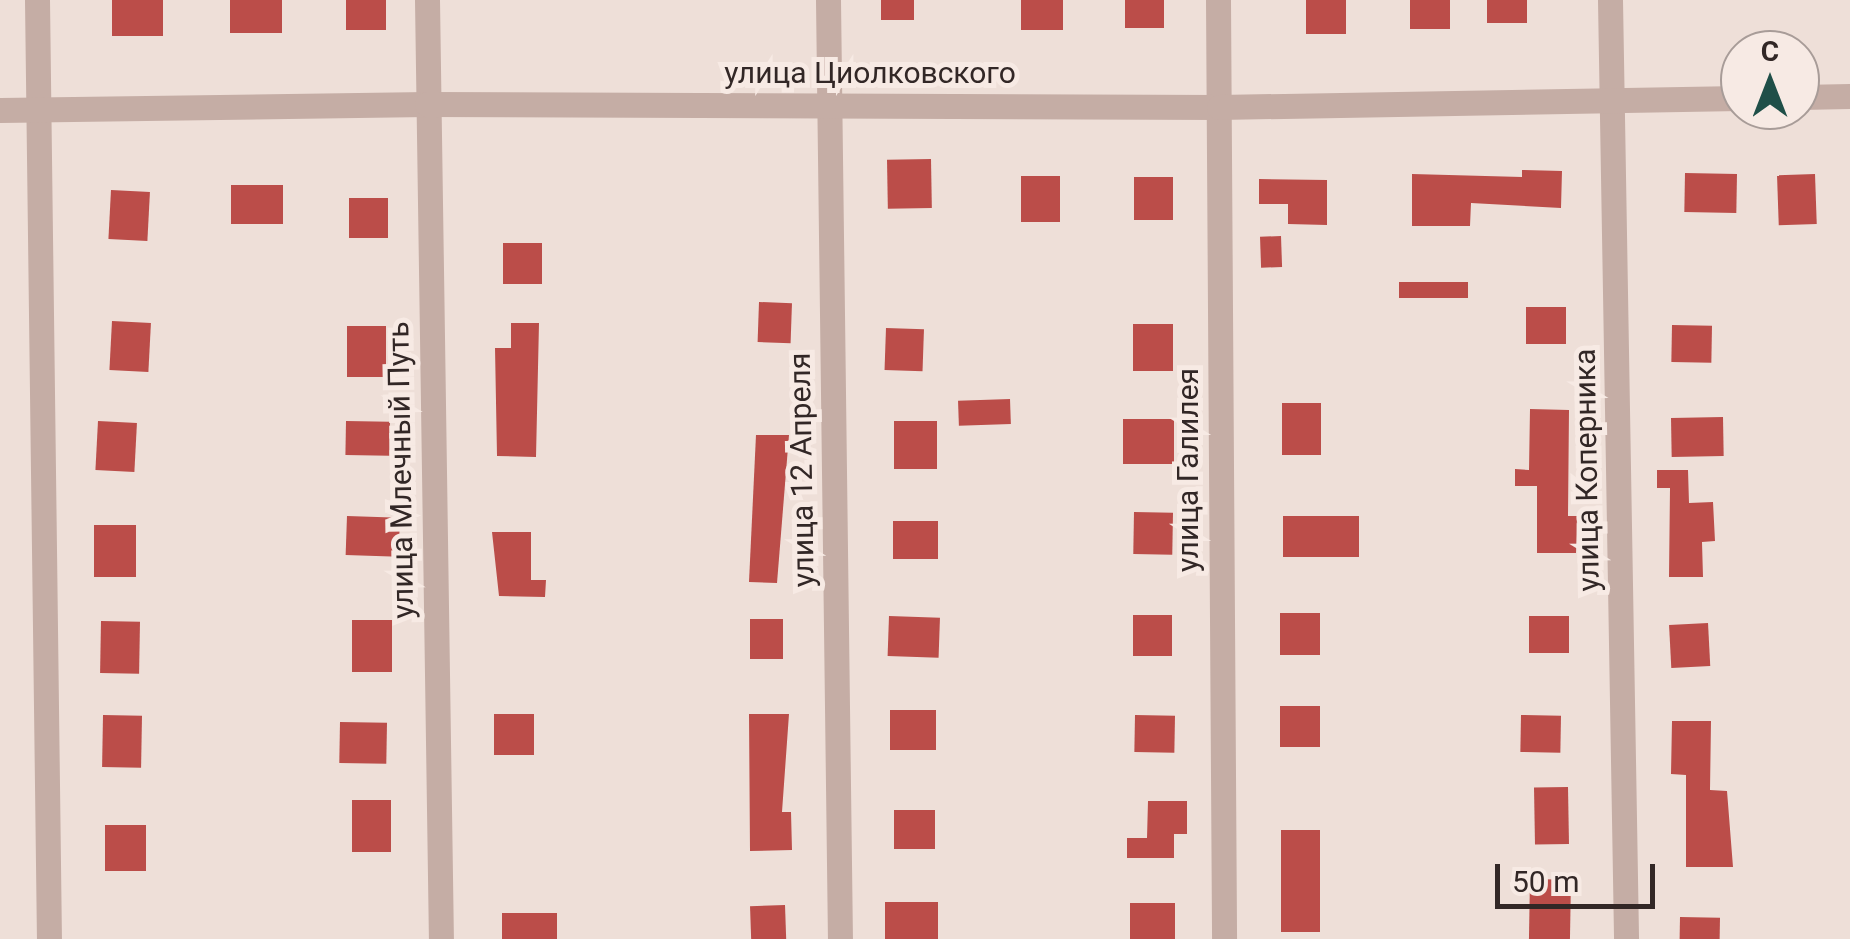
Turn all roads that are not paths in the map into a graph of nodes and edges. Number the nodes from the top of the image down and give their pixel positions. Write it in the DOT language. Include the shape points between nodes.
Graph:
graph roads {
  1 [pos="37,0"];
  2 [pos="427,0"];
  3 [pos="828,0"];
  4 [pos="1218,0"];
  5 [pos="1610,0"];
  6 [pos="1850,96"];
  7 [pos="1820,97"];
  8 [pos="1720,98"];
  9 [pos="1614,101"];
  10 [pos="427,104"];
  11 [pos="830,106"];
  12 [pos="1219,107"];
  13 [pos="0,110"];
  14 [pos="38,110"];
  15 [pos="49,939"];
  16 [pos="441,939"];
  17 [pos="840,939"];
  18 [pos="1224,939"];
  19 [pos="1626,939"];
  1 -- 14 [label="street"];
  2 -- 10 [label="street, улица Млечный Путь"];
  3 -- 11 [label="street, улица 12 Апреля"];
  4 -- 12 [label="street, улица Галилея"];
  5 -- 9 [label="street, улица Коперника"];
  6 -- 7 [label="street"];
  8 -- 9 [label="street, улица Циолковского"];
  9 -- 12 [label="street, улица Циолковского"];
  9 -- 19 [label="street, улица Коперника"];
  10 -- 11 [label="street, улица Циолковского"];
  10 -- 14 [label="street, улица Циолковского"];
  10 -- 16 [label="street, улица Млечный Путь"];
  11 -- 12 [label="street, улица Циолковского"];
  11 -- 17 [label="street, улица 12 Апреля"];
  12 -- 18 [label="street, улица Галилея"];
  13 -- 14 [label="street, улица Циолковского"];
  14 -- 15 [label="street"];
}
